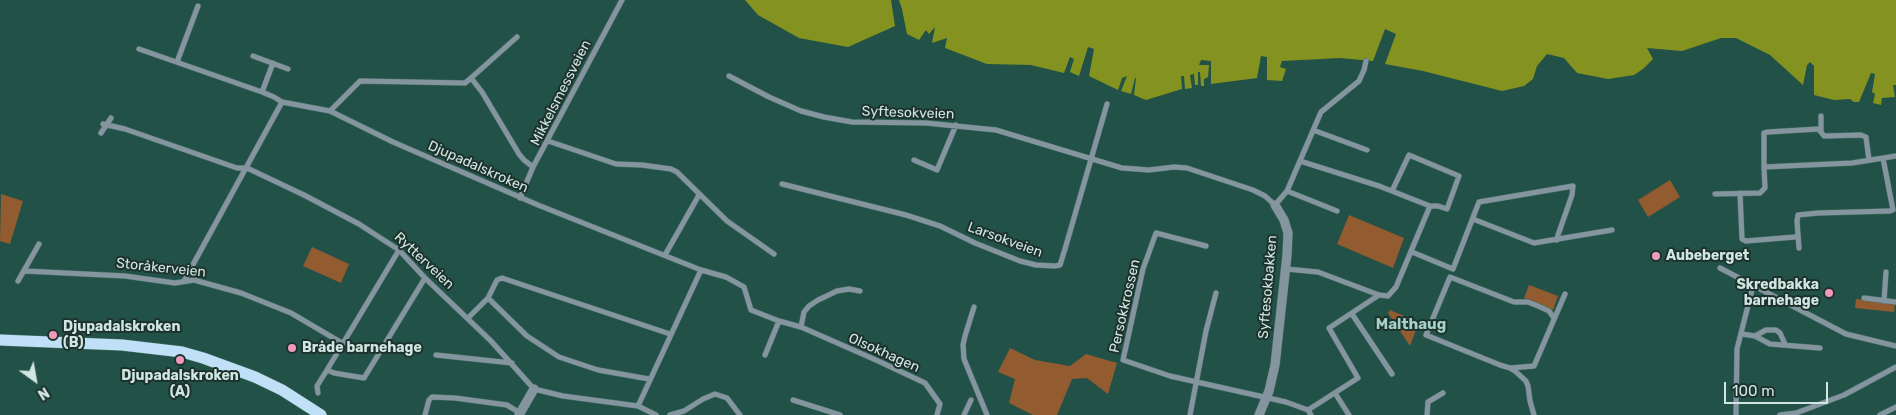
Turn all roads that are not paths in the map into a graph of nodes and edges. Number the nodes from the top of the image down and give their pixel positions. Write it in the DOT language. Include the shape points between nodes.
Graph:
graph roads {
  1 [pos="622,0"];
  2 [pos="198,6"];
  3 [pos="517,37"];
  4 [pos="139,49"];
  5 [pos="253,56"];
  6 [pos="1366,61"];
  7 [pos="177,62"];
  8 [pos="273,63"];
  9 [pos="288,69"];
  10 [pos="729,76"];
  11 [pos="471,78"];
  12 [pos="262,92"];
  13 [pos="282,102"];
  14 [pos="1107,104"];
  15 [pos="330,111"];
  16 [pos="1821,116"];
  17 [pos="110,118"];
  18 [pos="105,124"];
  19 [pos="956,126"];
  20 [pos="1313,130"];
  21 [pos="1821,132"];
  22 [pos="101,133"];
  23 [pos="548,141"];
  24 [pos="1367,150"];
  25 [pos="1896,156"];
  26 [pos="1092,158"];
  27 [pos="1883,158"];
  28 [pos="914,160"];
  29 [pos="1869,160"];
  30 [pos="1300,161"];
  31 [pos="533,167"];
  32 [pos="1764,167"];
  33 [pos="247,168"];
  34 [pos="782,184"];
  35 [pos="1287,191"];
  36 [pos="1392,191"];
  37 [pos="1740,193"];
  38 [pos="1716,194"];
  39 [pos="699,195"];
  40 [pos="520,198"];
  41 [pos="1274,206"];
  42 [pos="1430,206"];
  43 [pos="1337,211"];
  44 [pos="1472,219"];
  45 [pos="1612,230"];
  46 [pos="1798,235"];
  47 [pos="1557,240"];
  48 [pos="39,244"];
  49 [pos="1206,246"];
  50 [pos="1799,248"];
  51 [pos="399,250"];
  52 [pos="1412,252"];
  53 [pos="774,254"];
  54 [pos="665,255"];
  55 [pos="1720,268"];
  56 [pos="1286,269"];
  57 [pos="701,270"];
  58 [pos="25,271"];
  59 [pos="1886,272"];
  60 [pos="425,278"];
  61 [pos="18,280"];
  62 [pos="184,281"];
  63 [pos="1753,286"];
  64 [pos="860,291"];
  65 [pos="1216,293"];
  66 [pos="1565,294"];
  67 [pos="1379,295"];
  68 [pos="488,298"];
  69 [pos="1864,298"];
  70 [pos="1884,301"];
  71 [pos="1896,302"];
  72 [pos="974,307"];
  73 [pos="759,313"];
  74 [pos="1352,314"];
  75 [pos="468,318"];
  76 [pos="1554,318"];
  77 [pos="779,321"];
  78 [pos="801,327"];
  79 [pos="670,334"];
  80 [pos="1742,334"];
  81 [pos="1756,336"];
  82 [pos="0,340"];
  83 [pos="342,343"];
  84 [pos="1785,344"];
  85 [pos="1896,346"];
  86 [pos="1820,348"];
  87 [pos="765,355"];
  88 [pos="436,356"];
  89 [pos="512,363"];
  90 [pos="1896,367"];
  91 [pos="1510,368"];
  92 [pos="326,370"];
  93 [pos="1392,374"];
  94 [pos="649,379"];
  95 [pos="1197,382"];
  96 [pos="534,389"];
  97 [pos="318,393"];
  98 [pos="1335,393"];
  99 [pos="1442,393"];
  100 [pos="1266,398"];
  101 [pos="793,400"];
  102 [pos="971,400"];
  103 [pos="638,406"];
  104 [pos="1896,407"];
  105 [pos="1309,412"];
  106 [pos="519,414"];
  107 [pos="321,415"];
  108 [pos="425,415"];
  109 [pos="656,415"];
  110 [pos="670,415"];
  111 [pos="740,415"];
  112 [pos="839,415"];
  113 [pos="937,415"];
  114 [pos="964,415"];
  115 [pos="987,415"];
  116 [pos="1190,415"];
  117 [pos="1260,415"];
  118 [pos="1349,415"];
  119 [pos="1427,415"];
  120 [pos="1534,415"];
  121 [pos="1736,415"];
  122 [pos="1780,415"];
  123 [pos="1880,415"];
  1 -- 23 [label="street, Mikkelsmessveien"];
  2 -- 7 [label="street"];
  3 -- 11 [label="street"];
  4 -- 7 [label="street, Djupadalskroken"];
  5 -- 8 [label="street"];
  6 -- 20 [label="street" via="1359,81 1321,112"];
  7 -- 12 [label="street, Djupadalskroken"];
  8 -- 9 [label="street"];
  8 -- 12 [label="street"];
  10 -- 19 [label="street, Syftesokveien" via="801,111 824,117 860,123"];
  11 -- 15 [label="street" via="465,83 360,81"];
  11 -- 31 [label="street" via="519,154"];
  12 -- 13 [label="street, Djupadalskroken"];
  13 -- 15 [label="street, Djupadalskroken"];
  13 -- 33 [label="street"];
  14 -- 26 [label="street, Larsokveien"];
  15 -- 40 [label="street, Djupadalskroken"];
  16 -- 21 [label="street"];
  17 -- 18 [label="street"];
  18 -- 22 [label="street"];
  18 -- 33 [label="street, Rytterveien" via="237,168"];
  19 -- 26 [label="street, Syftesokveien" via="996,130"];
  19 -- 28 [label="street" via="937,170"];
  20 -- 24 [label="street"];
  20 -- 30 [label="street"];
  21 -- 29 [label="street" via="1824,136 1864,136"];
  21 -- 32 [label="street" via="1818,129 1764,134"];
  23 -- 31 [label="street, Mikkelsmessveien"];
  23 -- 39 [label="street" via="616,164 671,169"];
  25 -- 27 [label="street"];
  26 -- 34 [label="street, Larsokveien" via="1060,265 1049,267 1020,261 940,226 906,215"];
  26 -- 41 [label="street, Syftesokbakken" via="1134,169 1187,168 1253,190"];
  27 -- 29 [label="street"];
  27 -- 46 [label="street" via="1892,210 1802,214 1797,221"];
  29 -- 32 [label="street"];
  30 -- 35 [label="street"];
  30 -- 36 [label="street"];
  31 -- 40 [label="street, Mikkelsmessveien"];
  32 -- 37 [label="street" via="1764,191"];
  33 -- 51 [label="street, Rytterveien" via="359,224"];
  33 -- 62 [label="street"];
  35 -- 41 [label="street"];
  35 -- 43 [label="street"];
  36 -- 42 [label="street"];
  36 -- 42 [label="street" via="1409,155 1459,176 1446,209"];
  37 -- 38 [label="street"];
  37 -- 46 [label="street" via="1742,239 1796,238"];
  39 -- 53 [label="street" via="727,221"];
  39 -- 54 [label="street"];
  40 -- 54 [label="street, Djupadalskroken"];
  41 -- 56 [label="street, Syftesokbakken" via="1288,233"];
  42 -- 52 [label="street"];
  44 -- 47 [label="street" via="1534,243"];
  44 -- 47 [label="street" via="1479,202 1573,186"];
  44 -- 52 [label="street" via="1453,269"];
  45 -- 47 [label="street"];
  46 -- 50 [label="street"];
  48 -- 58 [label="street"];
  49 -- 95 [label="street, Persokkrossen" via="1156,233 1143,269 1123,360"];
  51 -- 60 [label="street, Rytterveien"];
  51 -- 83 [label="street"];
  52 -- 67 [label="street" via="1392,293"];
  54 -- 57 [label="street, Djupadalskroken"];
  55 -- 63 [label="street"];
  56 -- 67 [label="street" via="1318,272"];
  56 -- 100 [label="street, Syftesokbakken" via="1275,365"];
  57 -- 73 [label="street, Djupadalskroken" via="726,277 744,287 751,310"];
  57 -- 79 [label="street"];
  58 -- 61 [label="street"];
  58 -- 62 [label="street, Storåkerveien" via="125,276 175,283"];
  59 -- 70 [label="street"];
  60 -- 75 [label="street, Rytterveien"];
  60 -- 92 [label="street" via="364,378"];
  62 -- 83 [label="street, Storåkerveien" via="194,280 241,293 291,313"];
  63 -- 80 [label="street"];
  63 -- 85 [label="street" via="1846,334"];
  64 -- 78 [label="street" via="837,291 818,300 804,312"];
  65 -- 95 [label="street"];
  66 -- 76 [label="street"];
  67 -- 74 [label="street"];
  68 -- 75 [label="street"];
  68 -- 79 [label="street" via="497,280 502,278"];
  68 -- 94 [label="street" via="527,336 559,357 598,370"];
  69 -- 70 [label="street"];
  70 -- 71 [label="street"];
  72 -- 115 [label="street" via="963,345 964,359"];
  73 -- 77 [label="street, Olsokhagen"];
  74 -- 93 [label="street"];
  74 -- 98 [label="street" via="1329,328 1358,378"];
  75 -- 89 [label="street, Rytterveien"];
  76 -- 91 [label="street" via="1534,366"];
  76 -- 91 [label="street" via="1549,311 1528,302 1514,302 1450,277 1426,335"];
  77 -- 78 [label="street, Olsokhagen"];
  77 -- 87 [label="street"];
  78 -- 113 [label="street, Olsokhagen" via="925,383 940,404"];
  79 -- 94 [label="street"];
  80 -- 81 [label="street"];
  80 -- 121 [label="street" via="1736,361"];
  81 -- 84 [label="street" via="1765,343"];
  81 -- 84 [label="street" via="1769,329 1776,330"];
  82 -- 107 [label="main road" via="122,344 182,352 255,377"];
  83 -- 92 [label="street"];
  84 -- 86 [label="street"];
  88 -- 89 [label="street"];
  89 -- 96 [label="street, Rytterveien"];
  90 -- 122 [label="street" via="1844,395 1796,413"];
  91 -- 120 [label="street" via="1526,381"];
  92 -- 97 [label="street" via="317,386"];
  94 -- 103 [label="street"];
  95 -- 100 [label="street, Persokkrossen"];
  95 -- 116 [label="street"];
  96 -- 103 [label="street"];
  96 -- 106 [label="street"];
  98 -- 105 [label="street"];
  98 -- 118 [label="street"];
  99 -- 119 [label="street" via="1428,402"];
  100 -- 105 [label="street, Persokkrossen"];
  100 -- 117 [label="street, Syftesokbakken"];
  101 -- 112 [label="street"];
  102 -- 114 [label="street"];
  103 -- 109 [label="street"];
  104 -- 123 [label="street"];
  106 -- 108 [label="street" via="507,405 432,397"];
  110 -- 111 [label="street" via="715,394 728,398"];
}
